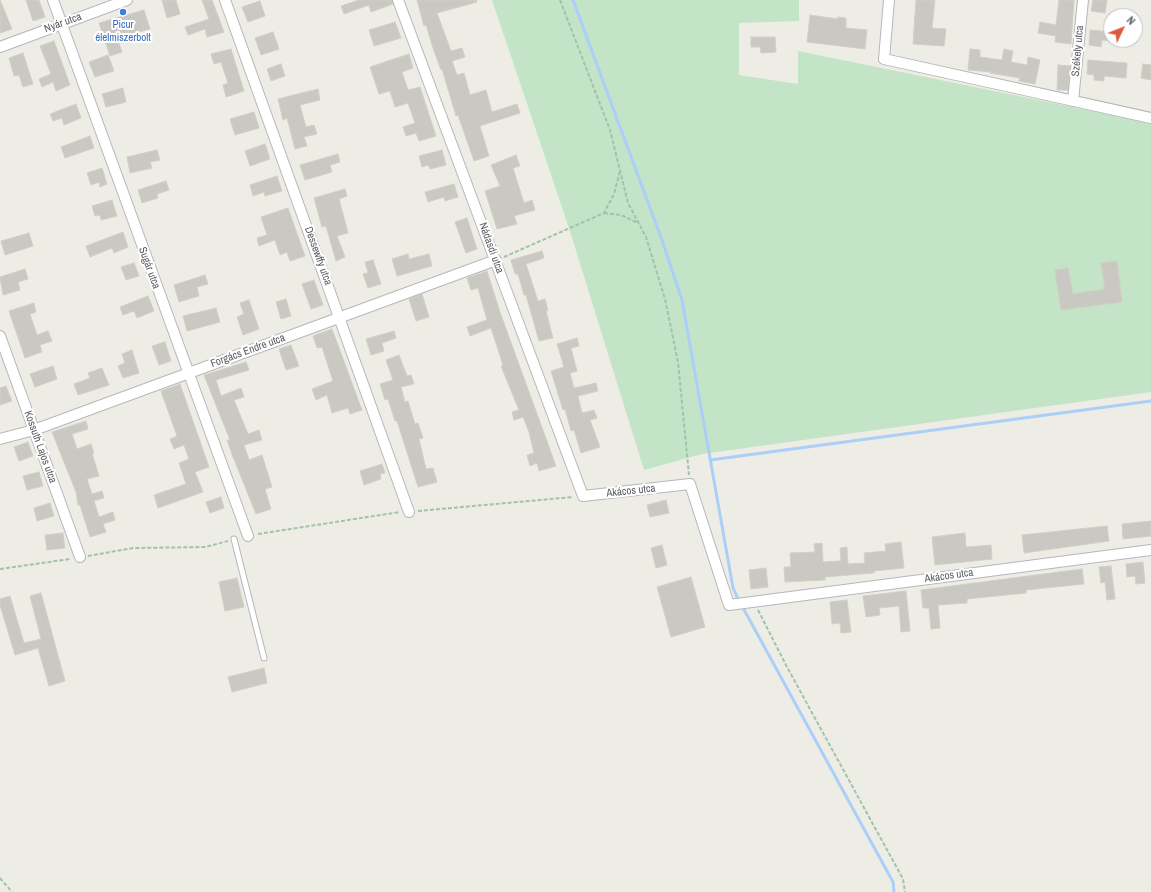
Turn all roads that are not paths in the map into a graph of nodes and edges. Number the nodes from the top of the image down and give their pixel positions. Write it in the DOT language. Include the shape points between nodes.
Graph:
graph roads {
  1 [pos="53,0"];
  2 [pos="127,0"];
  3 [pos="225,0"];
  4 [pos="398,0"];
  5 [pos="889,0"];
  6 [pos="1083,0"];
  7 [pos="61,24"];
  8 [pos="0,47"];
  9 [pos="1073,102"];
  10 [pos="1151,118"];
  11 [pos="496,260"];
  12 [pos="340,318"];
  13 [pos="0,336"];
  14 [pos="187,374"];
  15 [pos="34,430"];
  16 [pos="0,439"];
  17 [pos="583,496"];
  18 [pos="409,512"];
  19 [pos="248,536"];
  20 [pos="234,540"];
  21 [pos="1151,550"];
  22 [pos="80,557"];
  23 [pos="264,658"];
  1 -- 7 [label="street, Sugár utca"];
  2 -- 7 [label="street, Nyár utca"];
  3 -- 12 [label="street, Dessewffy utca"];
  4 -- 11 [label="street, Nádasdi utca"];
  5 -- 9 [label="street" via="884,59"];
  6 -- 9 [label="street, Székely utca"];
  7 -- 8 [label="street, Nyár utca"];
  7 -- 14 [label="street, Sugár utca"];
  9 -- 10 [label="street"];
  11 -- 12 [label="street, Forgács Endre utca"];
  11 -- 17 [label="street, Nádasdi utca"];
  12 -- 14 [label="street, Forgács Endre utca"];
  12 -- 18 [label="street, Dessewffy utca"];
  13 -- 15 [label="street, Kossuth Lajos utca"];
  14 -- 15 [label="street, Forgács Endre utca"];
  14 -- 19 [label="street, Sugár utca"];
  15 -- 16 [label="street, Forgács Endre utca"];
  15 -- 22 [label="street, Kossuth Lajos utca"];
  17 -- 21 [label="street, Akácos utca" via="690,484 729,605"];
  20 -- 23 [label="lane"];
}
